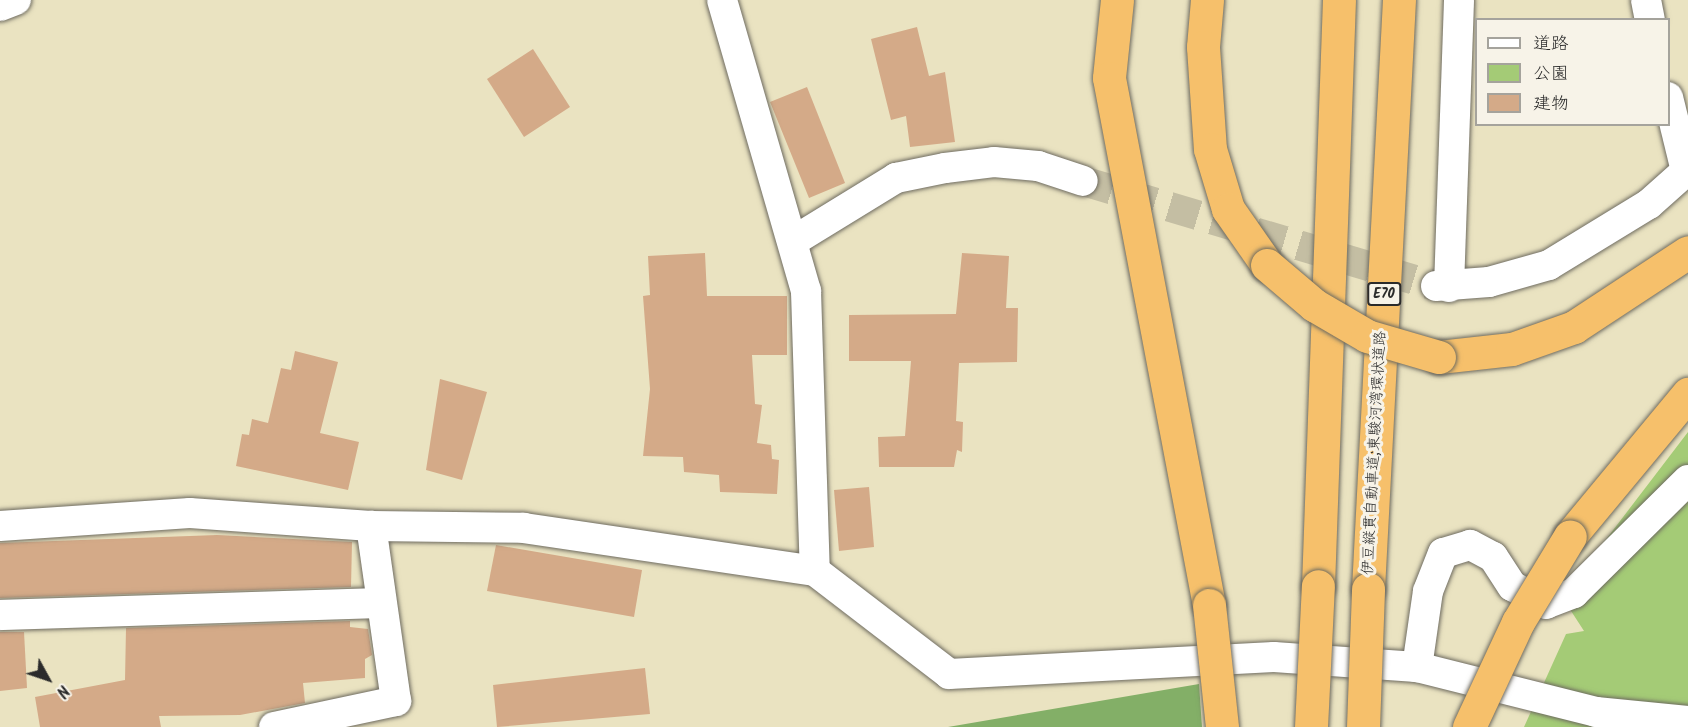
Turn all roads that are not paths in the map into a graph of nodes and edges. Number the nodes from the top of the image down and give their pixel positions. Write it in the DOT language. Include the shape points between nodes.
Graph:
graph roads {
  1 [pos="16,0"];
  2 [pos="722,0"];
  3 [pos="1117,0"];
  4 [pos="1207,0"];
  5 [pos="1338,0"];
  6 [pos="1399,0"];
  7 [pos="1459,0"];
  8 [pos="1646,0"];
  9 [pos="0,6"];
  10 [pos="1650,18"];
  11 [pos="1670,105"];
  12 [pos="1083,181"];
  13 [pos="795,240"];
  14 [pos="1688,252"];
  15 [pos="1688,394"];
  16 [pos="1688,480"];
  17 [pos="0,526"];
  18 [pos="371,526"];
  19 [pos="815,571"];
  20 [pos="381,603"];
  21 [pos="0,615"];
  22 [pos="1417,667"];
  23 [pos="1688,721"];
  24 [pos="274,727"];
  25 [pos="1222,727"];
  26 [pos="1311,727"];
  27 [pos="1363,727"];
  28 [pos="1469,727"];
  1 -- 9 [label="street"];
  2 -- 13 [label="street"];
  3 -- 25 [label="highway, bridge" via="1109,78 1209,605"];
  4 -- 14 [label="highway, bridge" via="1203,47 1209,149 1228,209 1267,265 1314,305 1367,336 1439,357 1512,349 1574,327"];
  5 -- 26 [label="highway, bridge"];
  6 -- 27 [label="highway, 伊豆縦貫自動車道;東駿河湾環状道路 / E70, bridge"];
  7 -- 11 [label="street" via="1443,286 1549,265 1649,204 1686,171"];
  8 -- 10 [label="street"];
  12 -- 13 [label="street" via="1038,166 994,162 896,178"];
  13 -- 19 [label="street" via="806,291"];
  15 -- 28 [label="highway, bridge" via="1570,536 1518,622"];
  16 -- 22 [label="street" via="1574,593 1546,603 1512,586 1492,557 1470,545 1443,553 1428,591"];
  17 -- 18 [label="street" via="190,513"];
  18 -- 19 [label="street" via="524,528"];
  18 -- 20 [label="street"];
  19 -- 22 [label="street" via="948,674 1274,657"];
  20 -- 21 [label="street"];
  20 -- 24 [label="street" via="396,701"];
  22 -- 23 [label="street" via="1596,712"];
}
